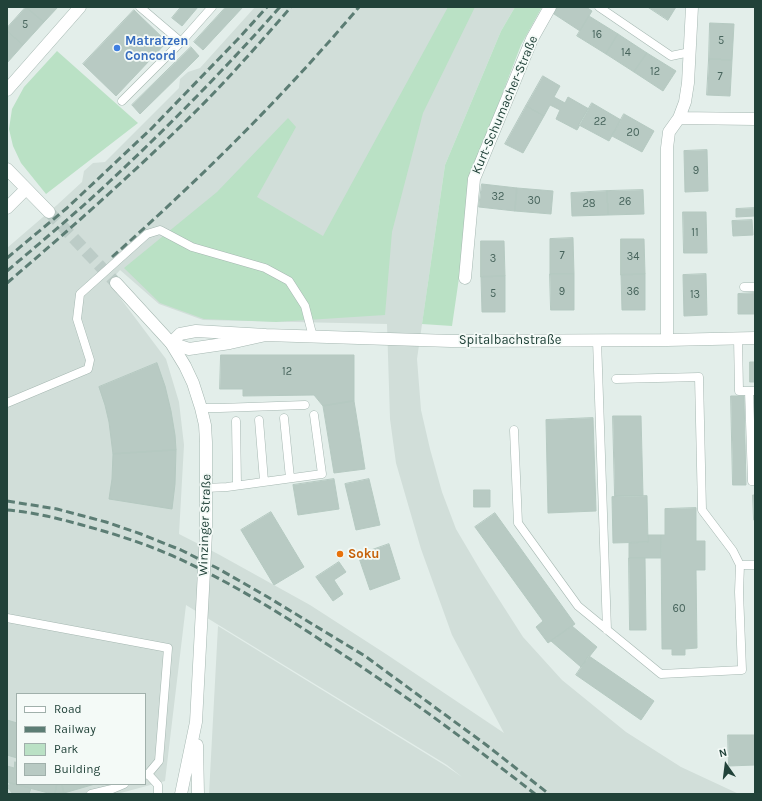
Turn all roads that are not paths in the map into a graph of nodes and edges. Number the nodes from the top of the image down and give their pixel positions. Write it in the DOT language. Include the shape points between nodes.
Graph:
graph roads {
  1 [pos="80,7"];
  2 [pos="140,7"];
  3 [pos="212,7"];
  4 [pos="550,7"];
  5 [pos="598,7"];
  6 [pos="692,7"];
  7 [pos="181,42"];
  8 [pos="690,52"];
  9 [pos="7,90"];
  10 [pos="122,101"];
  11 [pos="679,118"];
  12 [pos="755,118"];
  13 [pos="7,169"];
  14 [pos="26,189"];
  15 [pos="7,208"];
  16 [pos="48,212"];
  17 [pos="465,278"];
  18 [pos="116,282"];
  19 [pos="755,287"];
  20 [pos="744,288"];
  21 [pos="266,336"];
  22 [pos="313,337"];
  23 [pos="738,338"];
  24 [pos="755,338"];
  25 [pos="597,340"];
  26 [pos="667,340"];
  27 [pos="171,343"];
  28 [pos="616,379"];
  29 [pos="752,391"];
  30 [pos="7,403"];
  31 [pos="305,404"];
  32 [pos="201,408"];
  33 [pos="314,415"];
  34 [pos="284,418"];
  35 [pos="259,420"];
  36 [pos="236,421"];
  37 [pos="514,430"];
  38 [pos="290,478"];
  39 [pos="755,481"];
  40 [pos="264,482"];
  41 [pos="237,485"];
  42 [pos="206,488"];
  43 [pos="755,565"];
  44 [pos="740,566"];
  45 [pos="7,618"];
  46 [pos="608,630"];
  47 [pos="196,722"];
  48 [pos="146,774"];
  49 [pos="122,785"];
  50 [pos="91,794"];
  51 [pos="158,794"];
  52 [pos="181,794"];
  53 [pos="198,794"];
  1 -- 9 [label="street"];
  2 -- 7 [label="lane"];
  3 -- 7 [label="lane"];
  4 -- 17 [label="street, Kurt-Schumacher-Straße" via="532,38 474,179"];
  5 -- 8 [label="lane" via="671,56"];
  6 -- 8 [label="street"];
  7 -- 10 [label="lane"];
  8 -- 11 [label="street" via="685,102"];
  11 -- 12 [label="street"];
  11 -- 26 [label="street" via="669,132 667,148"];
  13 -- 14 [label="street"];
  14 -- 15 [label="street"];
  14 -- 16 [label="street"];
  18 -- 27 [label="street, Winzinger Straße"];
  19 -- 20 [label="lane"];
  21 -- 22 [label="street, Spitalbachstraße"];
  21 -- 27 [label="street, Spitalbachstraße" via="190,349"];
  21 -- 27 [label="street, Spitalbachstraße" via="196,330 180,334"];
  22 -- 25 [label="street, Spitalbachstraße" via="451,341"];
  22 -- 30 [label="lane" via="305,306 289,281 265,268 192,247 160,230 147,234 80,294 77,319 90,360 88,368"];
  23 -- 24 [label="street, Spitalbachstraße"];
  23 -- 26 [label="street, Spitalbachstraße"];
  23 -- 29 [label="lane" via="739,391"];
  25 -- 26 [label="street, Spitalbachstraße"];
  25 -- 46 [label="lane"];
  27 -- 32 [label="street, Winzinger Straße" via="193,383"];
  28 -- 44 [label="lane" via="699,377 702,510"];
  29 -- 39 [label="lane" via="752,481"];
  31 -- 32 [label="lane"];
  32 -- 42 [label="street, Winzinger Straße" via="205,425"];
  33 -- 38 [label="lane" via="322,474"];
  34 -- 38 [label="lane"];
  35 -- 40 [label="lane"];
  36 -- 41 [label="lane"];
  37 -- 46 [label="lane" via="518,523 578,606"];
  38 -- 40 [label="lane" via="281,483"];
  40 -- 41 [label="lane"];
  41 -- 42 [label="lane"];
  42 -- 47 [label="street, Winzinger Straße"];
  43 -- 44 [label="lane"];
  44 -- 46 [label="lane" via="742,670 661,674"];
  45 -- 48 [label="lane" via="168,648 159,761"];
  47 -- 52 [label="street, Winzinger Straße"];
  47 -- 53 [label="street"];
  48 -- 51 [label="lane" via="158,785"];
  49 -- 50 [label="lane"];
}
